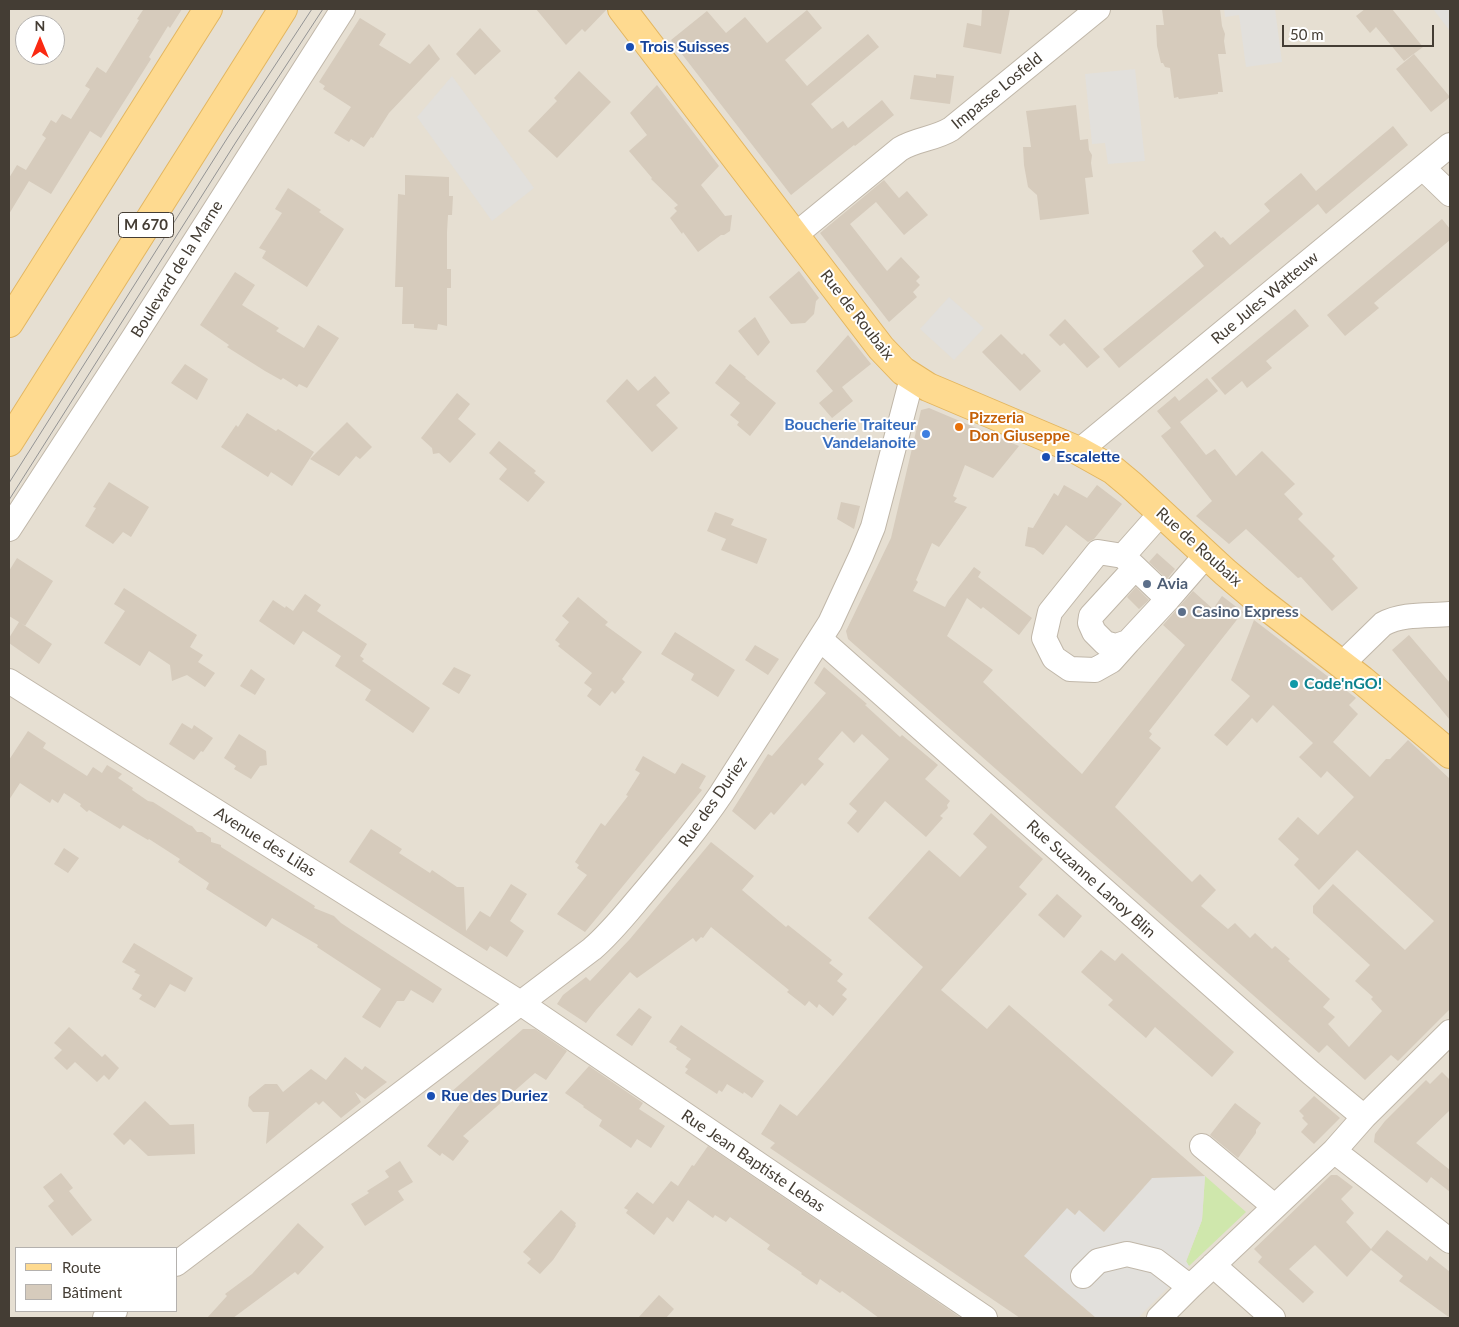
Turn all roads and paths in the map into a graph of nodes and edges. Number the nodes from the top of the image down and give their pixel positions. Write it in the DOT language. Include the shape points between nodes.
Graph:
graph roads {
  1 [pos="208,9"];
  2 [pos="261,9"];
  3 [pos="283,9"];
  4 [pos="343,9"];
  5 [pos="622,9"];
  6 [pos="1098,9"];
  7 [pos="1450,145"];
  8 [pos="1423,168"];
  9 [pos="1450,194"];
  10 [pos="795,235"];
  11 [pos="9,323"];
  12 [pos="912,378"];
  13 [pos="9,408"];
  14 [pos="9,442"];
  15 [pos="1079,451"];
  16 [pos="1161,512"];
  17 [pos="9,529"];
  18 [pos="1206,554"];
  19 [pos="1129,562"];
  20 [pos="1168,599"];
  21 [pos="1450,614"];
  22 [pos="820,639"];
  23 [pos="1128,642"];
  24 [pos="1342,664"];
  25 [pos="9,681"];
  26 [pos="1450,754"];
  27 [pos="522,1004"];
  28 [pos="1450,1032"];
  29 [pos="1364,1116"];
  30 [pos="1202,1146"];
  31 [pos="1334,1151"];
  32 [pos="1274,1206"];
  33 [pos="1450,1241"];
  34 [pos="178,1262"];
  35 [pos="1213,1265"];
  36 [pos="1083,1276"];
  37 [pos="1190,1287"];
  38 [pos="985,1318"];
  39 [pos="1159,1318"];
  40 [pos="1273,1318"];
  1 -- 11 [label="main road"];
  2 -- 13 [label="main road, M 670"];
  3 -- 14 [label="main road, M 670"];
  4 -- 17 [label="street, Boulevard de la Marne"];
  5 -- 10 [label="main road, Rue de Roubaix"];
  6 -- 10 [label="street, Impasse Losfeld" via="950,129 900,148"];
  7 -- 8 [label="street, Rue Jules Watteuw"];
  8 -- 9 [label="street"];
  8 -- 15 [label="street, Rue Jules Watteuw"];
  10 -- 12 [label="main road, Rue de Roubaix" via="888,356"];
  12 -- 15 [label="main road, Rue de Roubaix"];
  12 -- 22 [label="street, Rue des Duriez" via="868,541 838,608"];
  15 -- 16 [label="main road, Rue de Roubaix" via="1113,470"];
  16 -- 18 [label="main road, Rue de Roubaix"];
  16 -- 19 [label="street"];
  18 -- 20 [label="street"];
  18 -- 24 [label="main road, Rue de Roubaix" via="1270,609"];
  19 -- 20 [label="street"];
  19 -- 23 [label="street" via="1091,616 1090,623 1105,643 1116,646"];
  19 -- 23 [label="street" via="1098,552 1050,612 1044,638 1054,658 1070,669 1095,670 1111,660"];
  20 -- 23 [label="street"];
  21 -- 24 [label="street" via="1390,620"];
  22 -- 27 [label="street, Rue des Duriez" via="704,820 601,941"];
  22 -- 29 [label="street, Rue Suzanne Lanoy Blin" via="1296,1060"];
  24 -- 26 [label="main road, Rue de Roubaix"];
  25 -- 27 [label="street, Avenue des Lilas"];
  27 -- 34 [label="street, Rue des Duriez"];
  27 -- 38 [label="street, Rue Jean Baptiste Lebas"];
  28 -- 29 [label="street"];
  29 -- 31 [label="street"];
  30 -- 32 [label="street"];
  31 -- 32 [label="street"];
  31 -- 33 [label="street"];
  32 -- 35 [label="street"];
  35 -- 37 [label="street"];
  35 -- 40 [label="street"];
  36 -- 37 [label="street" via="1098,1261 1127,1254 1156,1261"];
  37 -- 39 [label="street"];
}
